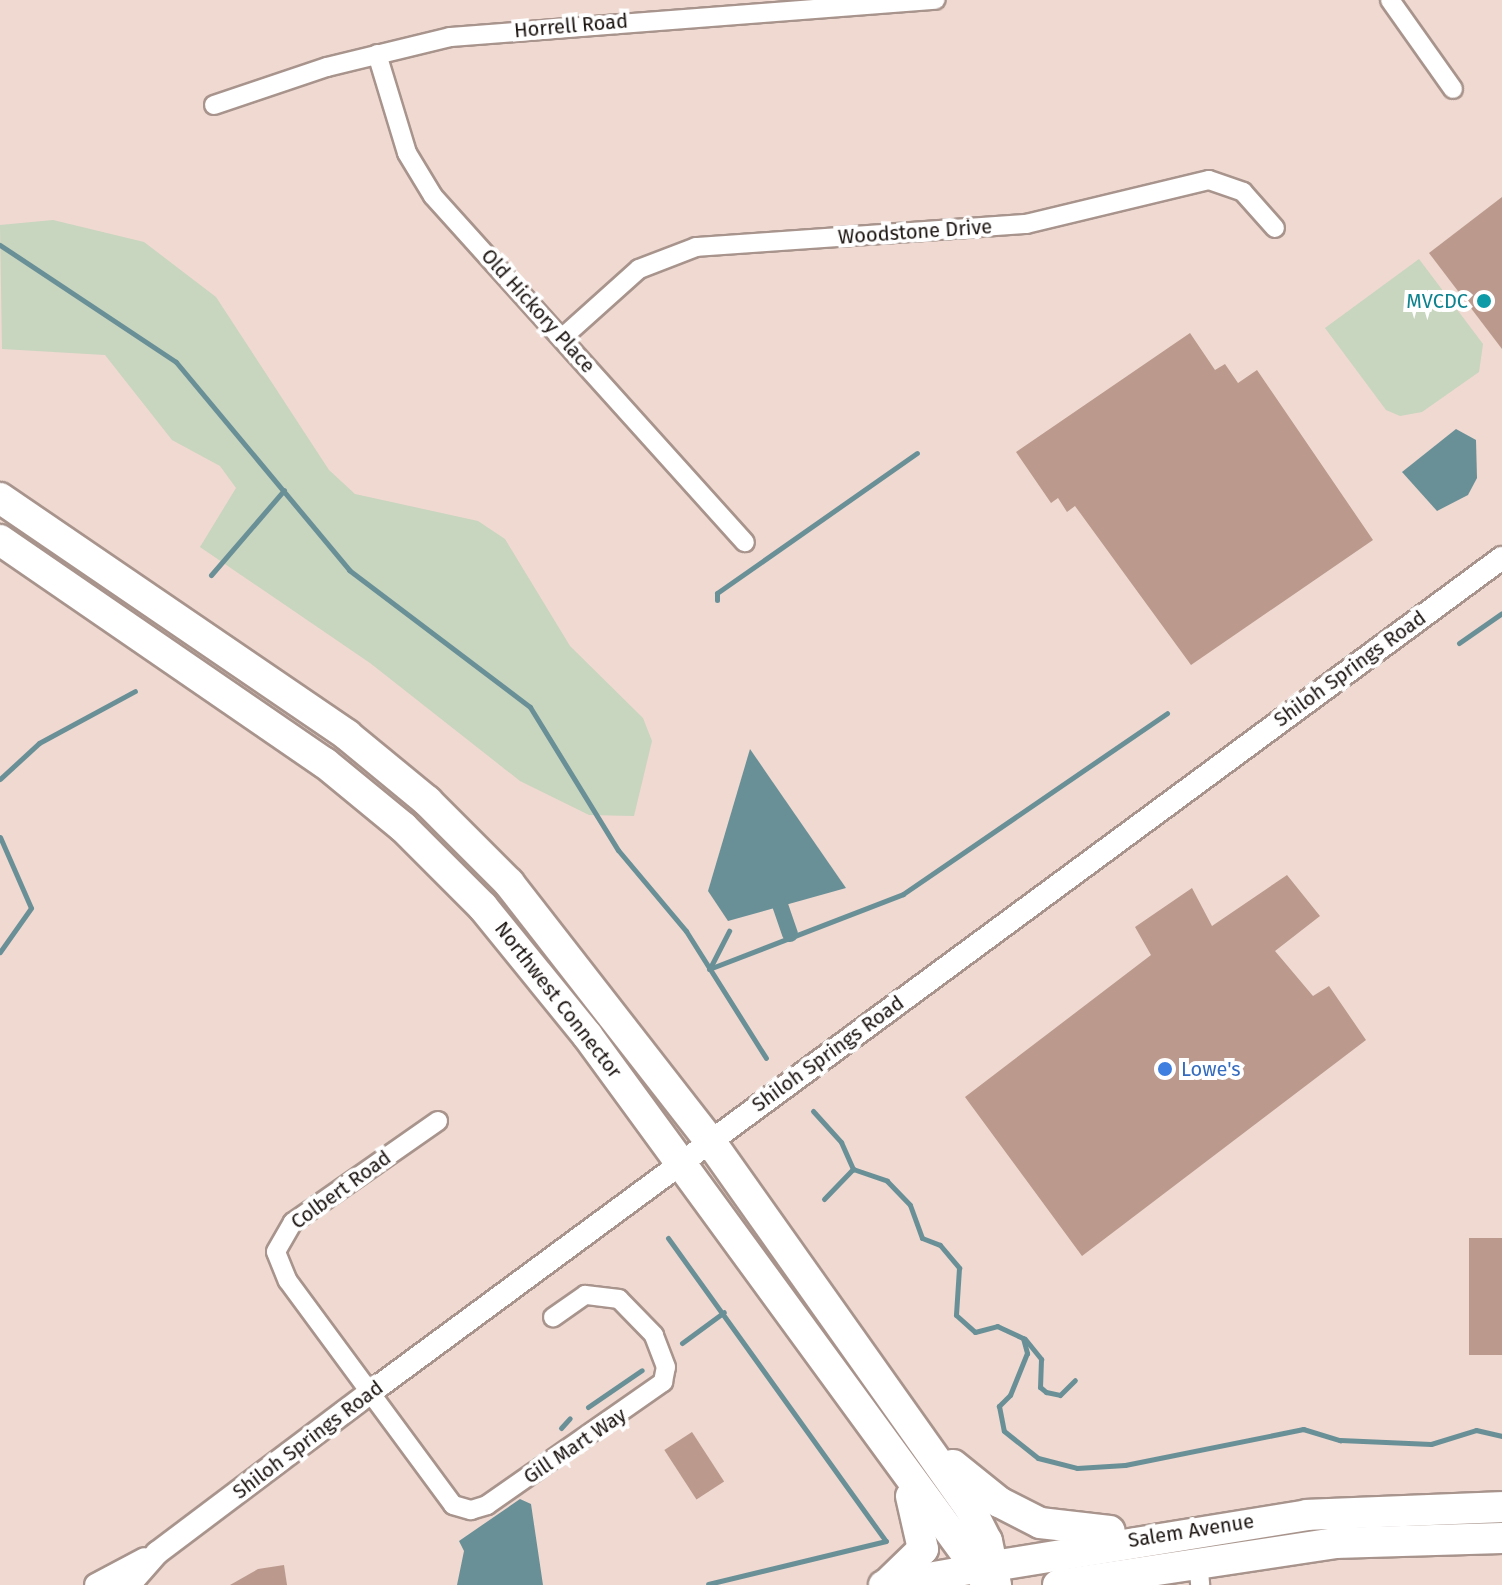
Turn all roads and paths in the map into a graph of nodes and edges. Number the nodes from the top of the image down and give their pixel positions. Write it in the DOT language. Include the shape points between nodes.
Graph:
graph roads {
  1 [pos="936,0"];
  2 [pos="1390,0"];
  3 [pos="377,54"];
  4 [pos="1453,89"];
  5 [pos="214,105"];
  6 [pos="1275,228"];
  7 [pos="562,338"];
  8 [pos="0,498"];
  9 [pos="0,540"];
  10 [pos="745,542"];
  11 [pos="1502,558"];
  12 [pos="438,1121"];
  13 [pos="710,1141"];
  14 [pos="682,1163"];
  15 [pos="553,1317"];
  16 [pos="371,1392"];
  17 [pos="917,1432"];
  18 [pos="897,1461"];
  19 [pos="1502,1507"];
  20 [pos="1208,1527"];
  21 [pos="1502,1528"];
  22 [pos="1502,1538"];
  23 [pos="1432,1540"];
  24 [pos="157,1553"];
  25 [pos="1199,1572"];
  26 [pos="988,1576"];
  27 [pos="96,1585"];
  28 [pos="129,1585"];
  29 [pos="885,1585"];
  30 [pos="1058,1585"];
  1 -- 3 [label="street, Horrell Road" via="550,25"];
  2 -- 4 [label="street"];
  3 -- 5 [label="street, Horrell Road"];
  3 -- 7 [label="street, Old Hickory Place" via="395,122 419,175"];
  6 -- 7 [label="street, Woodstone Drive" via="1243,192 1209,180 1026,224 696,247 639,269"];
  7 -- 10 [label="street, Old Hickory Place"];
  8 -- 13 [label="highway, Northwest Connector" via="310,709 427,801 575,961"];
  9 -- 14 [label="highway, Northwest Connector" via="325,763 403,827 549,984"];
  11 -- 13 [label="street, Shiloh Springs Road"];
  12 -- 16 [label="street, Colbert Road" via="293,1222 278,1242 277,1260 288,1281"];
  13 -- 14 [label="street, Shiloh Springs Road"];
  13 -- 17 [label="highway, Northwest Connector"];
  14 -- 16 [label="street, Shiloh Springs Road"];
  14 -- 18 [label="highway, Northwest Connector"];
  15 -- 16 [label="street, Gill Mart Way" via="585,1295 619,1299 654,1335 666,1375 635,1406 487,1505 471,1510 448,1501"];
  16 -- 24 [label="street, Shiloh Springs Road"];
  17 -- 20 [label="highway" via="999,1502 1040,1523 1112,1531"];
  17 -- 26 [label="highway" via="970,1508"];
  18 -- 26 [label="highway, Northwest Connector"];
  18 -- 29 [label="highway" via="919,1516 923,1549"];
  19 -- 20 [label="highway, Salem Avenue" via="1307,1515"];
  20 -- 26 [label="highway, Salem Avenue"];
  21 -- 23 [label="highway"];
  22 -- 23 [label="highway, Salem Avenue"];
  23 -- 25 [label="highway, Salem Avenue" via="1335,1543"];
  24 -- 27 [label="street, Shiloh Springs Road"];
  24 -- 28 [label="street, Shiloh Springs Road"];
  25 -- 30 [label="highway, Salem Avenue"];
  26 -- 29 [label="main road, Salem Avenue"];
}
